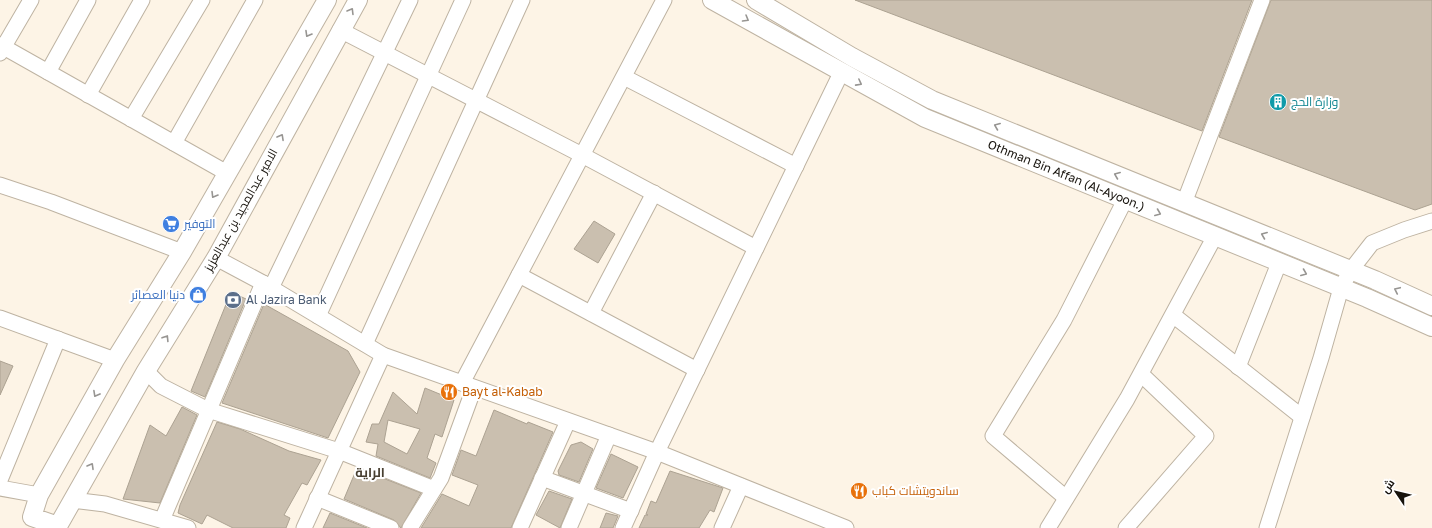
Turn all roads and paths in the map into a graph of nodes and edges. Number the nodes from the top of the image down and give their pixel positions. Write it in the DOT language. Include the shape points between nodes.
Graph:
graph roads {
  1 [pos="31,0"];
  2 [pos="88,0"];
  3 [pos="142,0"];
  4 [pos="202,0"];
  5 [pos="255,0"];
  6 [pos="327,0"];
  7 [pos="358,0"];
  8 [pos="410,0"];
  9 [pos="464,0"];
  10 [pos="522,0"];
  11 [pos="664,0"];
  12 [pos="712,0"];
  13 [pos="756,0"];
  14 [pos="1262,0"];
  15 [pos="340,30"];
  16 [pos="1,48"];
  17 [pos="386,54"];
  18 [pos="48,72"];
  19 [pos="841,73"];
  20 [pos="428,75"];
  21 [pos="624,77"];
  22 [pos="88,95"];
  23 [pos="476,100"];
  24 [pos="131,119"];
  25 [pos="174,143"];
  26 [pos="244,144"];
  27 [pos="582,155"];
  28 [pos="270,158"];
  29 [pos="796,166"];
  30 [pos="227,173"];
  31 [pos="0,185"];
  32 [pos="654,193"];
  33 [pos="1126,200"];
  34 [pos="1184,203"];
  35 [pos="1432,221"];
  36 [pos="1215,236"];
  37 [pos="756,248"];
  38 [pos="182,252"];
  39 [pos="216,258"];
  40 [pos="1279,262"];
  41 [pos="1351,270"];
  42 [pos="519,275"];
  43 [pos="267,285"];
  44 [pos="1341,288"];
  45 [pos="1432,306"];
  46 [pos="591,313"];
  47 [pos="1172,315"];
  48 [pos="318,316"];
  49 [pos="0,319"];
  50 [pos="1432,327"];
  51 [pos="58,339"];
  52 [pos="365,344"];
  53 [pos="384,355"];
  54 [pos="115,360"];
  55 [pos="1238,366"];
  56 [pos="697,370"];
  57 [pos="146,371"];
  58 [pos="1141,374"];
  59 [pos="468,385"];
  60 [pos="208,410"];
  61 [pos="1302,417"];
  62 [pos="568,421"];
  63 [pos="609,435"];
  64 [pos="340,451"];
  65 [pos="658,452"];
  66 [pos="542,478"];
  67 [pos="0,480"];
  68 [pos="741,486"];
  69 [pos="0,488"];
  70 [pos="434,489"];
  71 [pos="584,494"];
  72 [pos="39,495"];
  73 [pos="317,498"];
  74 [pos="1066,498"];
  75 [pos="72,500"];
  76 [pos="631,511"];
  77 [pos="162,520"];
  78 [pos="30,523"];
  79 [pos="525,526"];
  80 [pos="57,527"];
  81 [pos="188,528"];
  82 [pos="304,528"];
  83 [pos="391,528"];
  84 [pos="410,528"];
  85 [pos="570,528"];
  86 [pos="623,528"];
  87 [pos="722,528"];
  88 [pos="846,528"];
  89 [pos="1048,528"];
  90 [pos="1126,528"];
  91 [pos="1267,528"];
  1 -- 16 [label="street"];
  2 -- 18 [label="street"];
  3 -- 22 [label="street"];
  4 -- 24 [label="street"];
  5 -- 25 [label="street"];
  6 -- 26 [label="main road, one-way"];
  15 -- 7 [label="main road, الامير عبدالمجيد بن عبدالعزيز, one-way"];
  8 -- 17 [label="street"];
  9 -- 20 [label="street"];
  10 -- 23 [label="street"];
  11 -- 21 [label="street"];
  12 -- 19 [label="main road, Othman Bin Affan (Al-Ayoon.), one-way"];
  34 -- 13 [label="main road, Othman Bin Affan (Al-Ayoon.), one-way" via="932,100 852,57"];
  14 -- 34 [label="street"];
  15 -- 17 [label="street"];
  28 -- 15 [label="main road, الامير عبدالمجيد بن عبدالعزيز, one-way"];
  16 -- 18 [label="street"];
  17 -- 20 [label="street"];
  17 -- 43 [label="street"];
  18 -- 22 [label="street"];
  19 -- 29 [label="street"];
  19 -- 33 [label="main road, Othman Bin Affan (Al-Ayoon.), one-way" via="925,118"];
  20 -- 23 [label="street"];
  20 -- 48 [label="street"];
  21 -- 27 [label="street"];
  21 -- 29 [label="street"];
  22 -- 24 [label="street"];
  23 -- 27 [label="street"];
  23 -- 52 [label="street"];
  24 -- 25 [label="street"];
  25 -- 30 [label="street"];
  26 -- 28 [label="main road"];
  26 -- 30 [label="main road"];
  27 -- 32 [label="street"];
  27 -- 42 [label="street"];
  28 -- 39 [label="main road, الامير عبدالمجيد بن عبدالعزيز"];
  29 -- 37 [label="street"];
  30 -- 38 [label="main road, one-way"];
  31 -- 38 [label="street"];
  32 -- 37 [label="street"];
  32 -- 46 [label="street"];
  33 -- 36 [label="main road, Othman Bin Affan (Al-Ayoon.), one-way"];
  33 -- 74 [label="street" via="1064,320 993,436"];
  41 -- 34 [label="main road, Othman Bin Affan (Al-Ayoon.), one-way"];
  35 -- 41 [label="street" via="1372,243"];
  36 -- 40 [label="main road, Othman Bin Affan (Al-Ayoon.)"];
  36 -- 47 [label="street"];
  37 -- 56 [label="street"];
  38 -- 54 [label="main road"];
  39 -- 43 [label="street"];
  57 -- 39 [label="main road, الامير عبدالمجيد بن عبدالعزيز, one-way"];
  40 -- 44 [label="main road, Othman Bin Affan (Al-Ayoon.), one-way"];
  40 -- 55 [label="street"];
  41 -- 44 [label="street"];
  45 -- 41 [label="main road, Othman Bin Affan (Al-Ayoon.), one-way"];
  42 -- 46 [label="street"];
  42 -- 59 [label="street"];
  43 -- 48 [label="street"];
  43 -- 60 [label="street"];
  44 -- 50 [label="main road, Othman Bin Affan (Al-Ayoon.)"];
  44 -- 61 [label="street"];
  46 -- 56 [label="street"];
  47 -- 55 [label="street"];
  47 -- 58 [label="street"];
  48 -- 52 [label="street"];
  49 -- 51 [label="street"];
  51 -- 54 [label="street"];
  51 -- 67 [label="street"];
  52 -- 53 [label="street"];
  53 -- 59 [label="street"];
  53 -- 64 [label="street"];
  54 -- 72 [label="main road, one-way"];
  55 -- 61 [label="street"];
  56 -- 65 [label="street"];
  57 -- 60 [label="street" via="160,386"];
  75 -- 57 [label="main road, الامير عبدالمجيد بن عبدالعزيز, one-way"];
  58 -- 74 [label="street"];
  58 -- 90 [label="street" via="1206,436"];
  59 -- 62 [label="street"];
  59 -- 70 [label="street" via="441,478"];
  60 -- 64 [label="street"];
  60 -- 77 [label="street"];
  61 -- 91 [label="street"];
  62 -- 63 [label="street"];
  62 -- 66 [label="street"];
  63 -- 65 [label="street"];
  63 -- 71 [label="street"];
  64 -- 70 [label="street"];
  64 -- 73 [label="street"];
  65 -- 68 [label="street"];
  65 -- 76 [label="street"];
  66 -- 71 [label="street"];
  66 -- 79 [label="street"];
  68 -- 87 [label="street"];
  68 -- 88 [label="street"];
  69 -- 72 [label="street"];
  70 -- 84 [label="street"];
  71 -- 76 [label="street"];
  71 -- 85 [label="street"];
  72 -- 78 [label="main road"];
  73 -- 82 [label="street"];
  73 -- 83 [label="street"];
  74 -- 89 [label="street"];
  75 -- 77 [label="street" via="105,504"];
  75 -- 80 [label="main road, الامير عبدالمجيد بن عبدالعزيز"];
  76 -- 86 [label="street"];
  77 -- 81 [label="street"];
  78 -- 80 [label="main road"];
}
